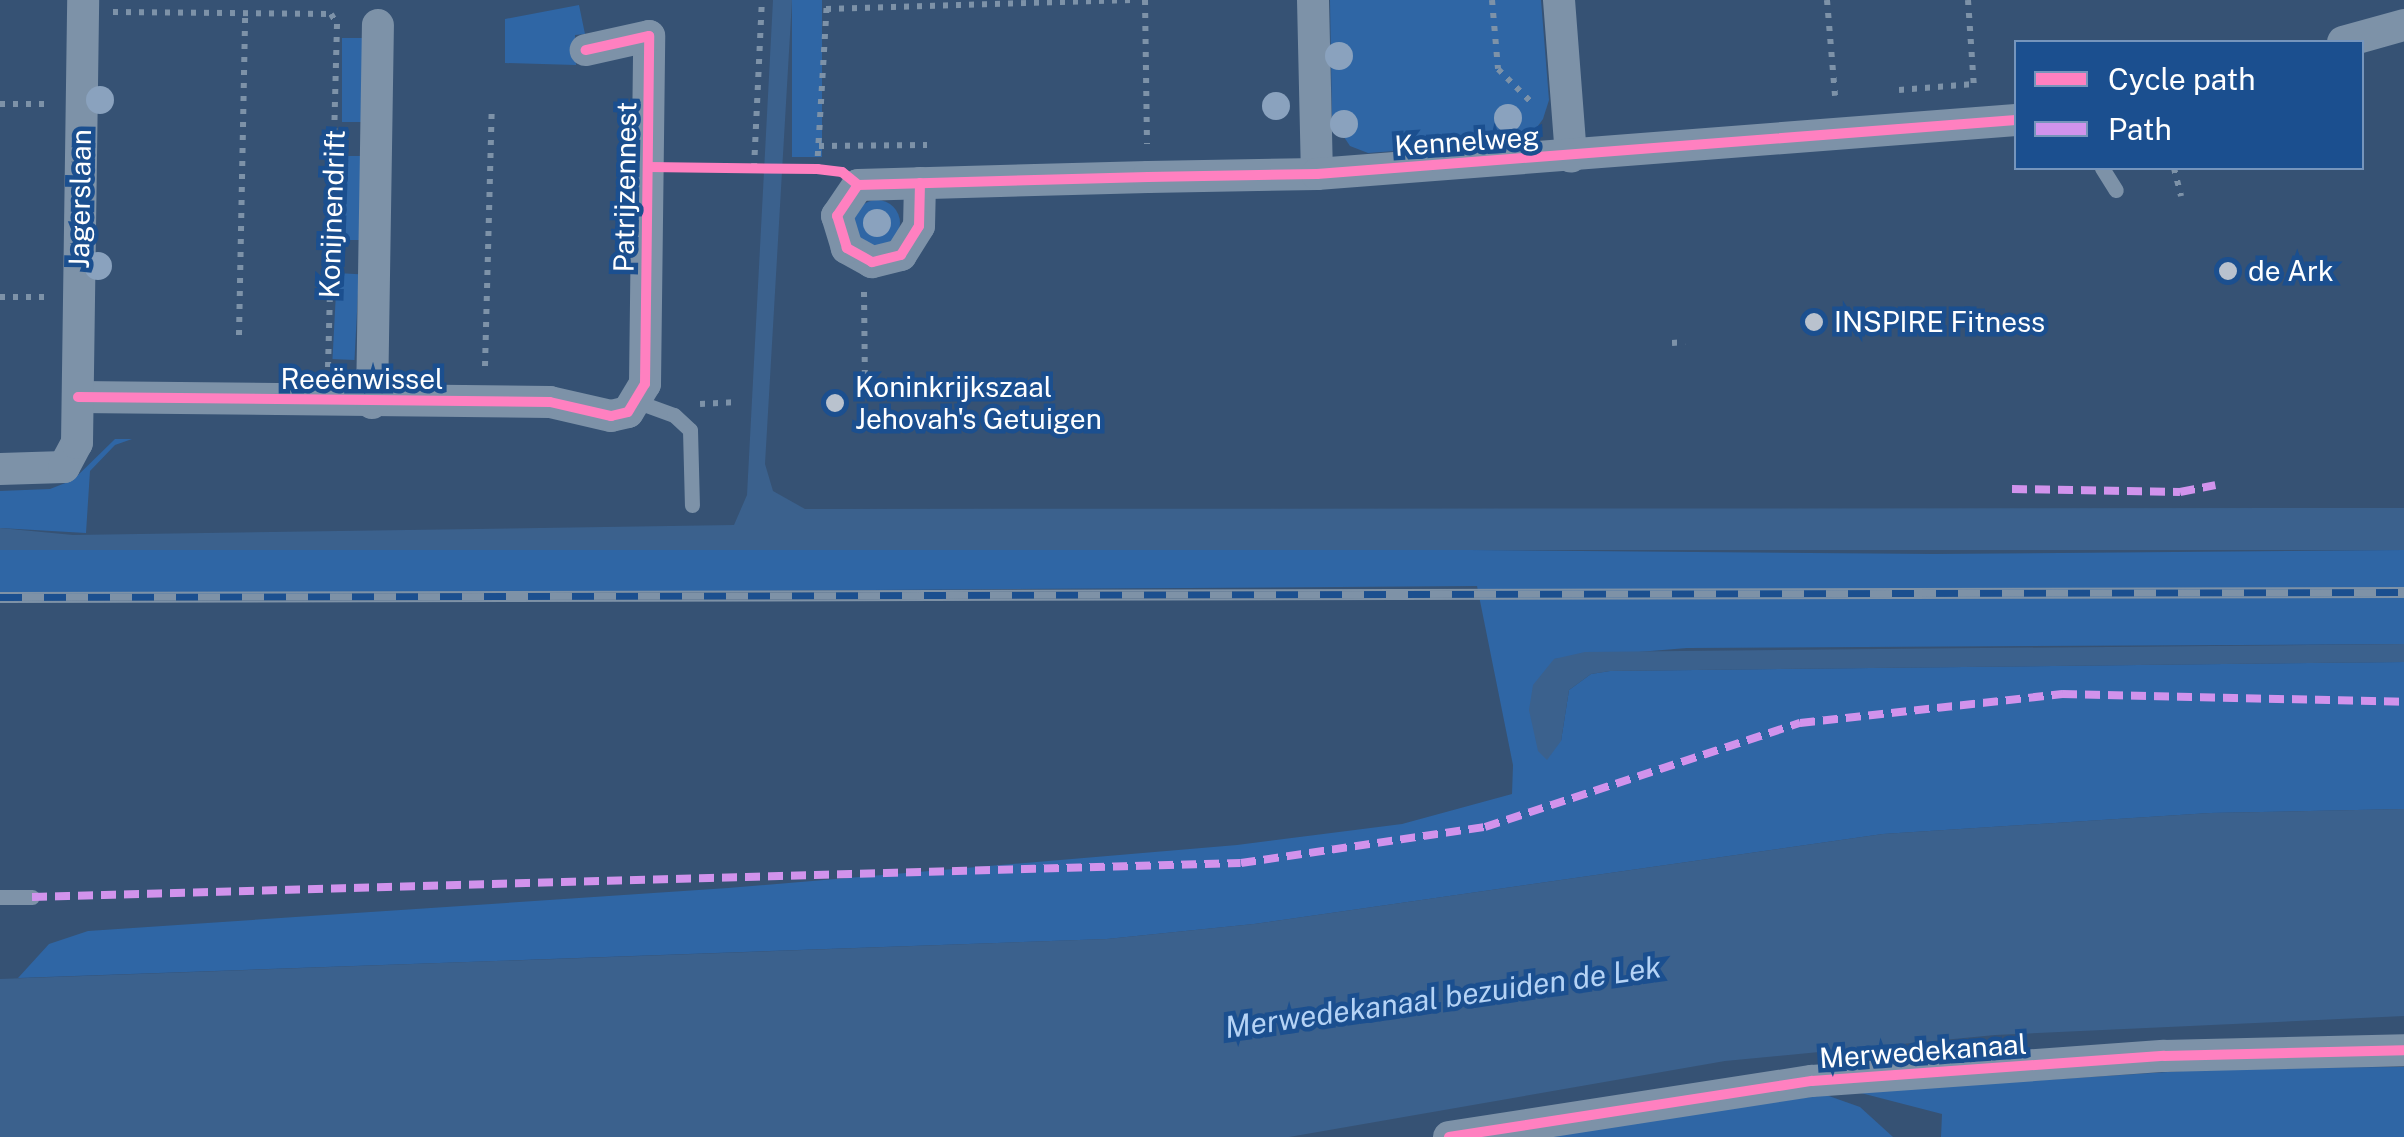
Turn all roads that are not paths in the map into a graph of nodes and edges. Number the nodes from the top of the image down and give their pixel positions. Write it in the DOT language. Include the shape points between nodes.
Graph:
graph roads {
  1 [pos="1314,0"];
  2 [pos="1559,0"];
  3 [pos="98,6"];
  4 [pos="378,25"];
  5 [pos="2404,25"];
  6 [pos="2350,40"];
  7 [pos="586,50"];
  8 [pos="2014,120"];
  9 [pos="1571,157"];
  10 [pos="2103,170"];
  11 [pos="1317,174"];
  12 [pos="920,184"];
  13 [pos="2116,190"];
  14 [pos="78,397"];
  15 [pos="638,402"];
  16 [pos="372,403"];
  17 [pos="0,469"];
  18 [pos="692,505"];
  19 [pos="32,897"];
  20 [pos="0,898"];
  21 [pos="2404,1050"];
  22 [pos="1448,1137"];
  1 -- 11 [label="street"];
  2 -- 9 [label="street"];
  3 -- 14 [label="street, Jagerslaan"];
  4 -- 16 [label="street, Konijnendrift"];
  5 -- 6 [label="street"];
  7 -- 15 [label="street, Patrijzennest" via="650,36 645,384"];
  8 -- 9 [label="street, Kennelweg"];
  9 -- 11 [label="street, Kennelweg"];
  10 -- 13 [label="lane"];
  11 -- 12 [label="street, Kennelweg"];
  12 -- 12 [label="street, Kennelweg" via="916,238 901,255 872,262 846,248 839,234 842,200 858,185"];
  14 -- 16 [label="street, Reeënwissel"];
  14 -- 17 [label="street, Jagerslaan" via="73,459 50,469"];
  15 -- 16 [label="street, Reeënwissel" via="610,416 550,402"];
  15 -- 18 [label="lane" via="674,415 690,430"];
  19 -- 20 [label="lane"];
  21 -- 22 [label="street, Merwedekanaal" via="2164,1056 1847,1078"];
}
